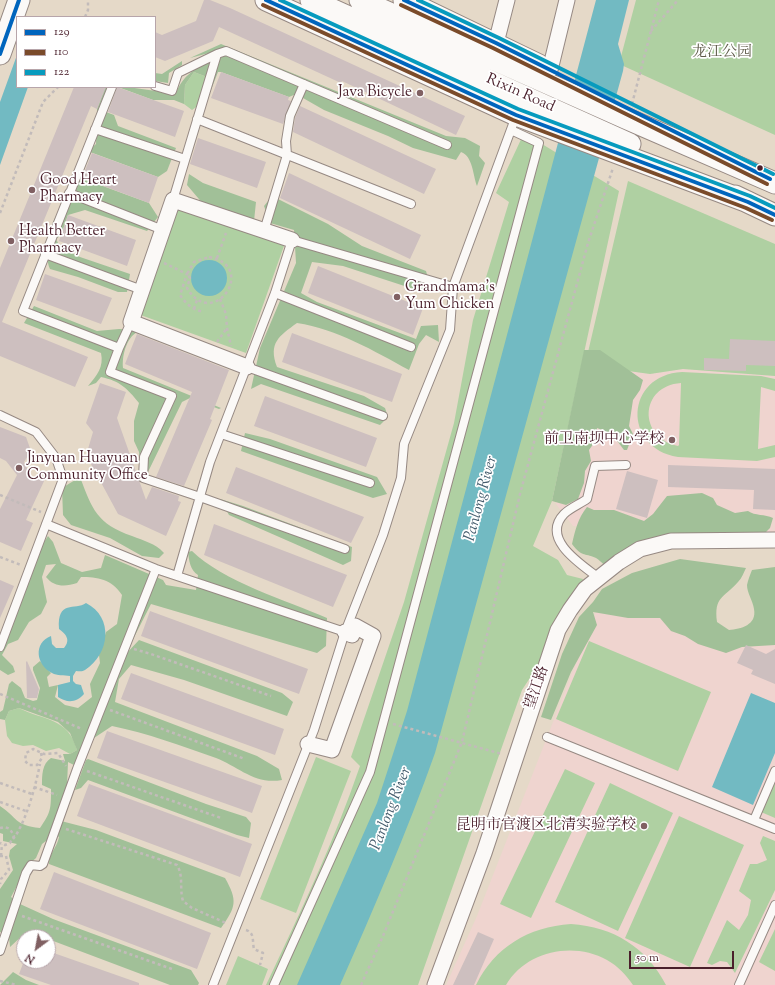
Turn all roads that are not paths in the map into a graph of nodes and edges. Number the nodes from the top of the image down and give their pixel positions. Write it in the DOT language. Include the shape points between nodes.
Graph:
graph roads {
  1 [pos="19,0"];
  2 [pos="266,0"];
  3 [pos="311,0"];
  4 [pos="360,0"];
  5 [pos="404,0"];
  6 [pos="507,0"];
  7 [pos="567,0"];
  8 [pos="496,43"];
  9 [pos="0,54"];
  10 [pos="217,54"];
  11 [pos="548,76"];
  12 [pos="304,84"];
  13 [pos="156,86"];
  14 [pos="112,88"];
  15 [pos="526,117"];
  16 [pos="197,120"];
  17 [pos="94,129"];
  18 [pos="447,146"];
  19 [pos="287,155"];
  20 [pos="186,159"];
  21 [pos="775,182"];
  22 [pos="69,193"];
  23 [pos="173,200"];
  24 [pos="411,204"];
  25 [pos="775,215"];
  26 [pos="163,230"];
  27 [pos="264,231"];
  28 [pos="292,240"];
  29 [pos="45,254"];
  30 [pos="453,287"];
  31 [pos="142,290"];
  32 [pos="275,293"];
  33 [pos="131,322"];
  34 [pos="410,346"];
  35 [pos="119,348"];
  36 [pos="246,367"];
  37 [pos="0,415"];
  38 [pos="383,416"];
  39 [pos="221,434"];
  40 [pos="626,465"];
  41 [pos="370,483"];
  42 [pos="200,497"];
  43 [pos="46,524"];
  44 [pos="775,540"];
  45 [pos="345,550"];
  46 [pos="156,569"];
  47 [pos="177,576"];
  48 [pos="599,578"];
  49 [pos="345,632"];
  50 [pos="0,647"];
  51 [pos="547,737"];
  52 [pos="308,744"];
  53 [pos="775,771"];
  54 [pos="754,820"];
  55 [pos="775,829"];
  56 [pos="775,905"];
  57 [pos="0,951"];
  58 [pos="213,985"];
  59 [pos="274,985"];
  60 [pos="435,985"];
  61 [pos="739,985"];
  1 -- 9 [label="main road"];
  2 -- 15 [label="main road, Rixin Road"];
  3 -- 15 [label="main road, Rixin Road" via="508,88"];
  4 -- 11 [label="main road, Rixin Road" via="518,70"];
  5 -- 8 [label="main road, Rixin Road"];
  6 -- 8 [label="street"];
  7 -- 11 [label="street"];
  8 -- 11 [label="main road, Rixin Road"];
  10 -- 12 [label="lane" via="226,51"];
  10 -- 13 [label="lane" via="178,73 172,91"];
  10 -- 16 [label="lane"];
  11 -- 21 [label="main road, Rixin Road"];
  12 -- 18 [label="lane"];
  12 -- 19 [label="lane" via="290,116 286,141"];
  14 -- 17 [label="lane"];
  15 -- 25 [label="main road, Rixin Road" via="616,147"];
  15 -- 30 [label="lane"];
  15 -- 59 [label="lane" via="539,143 370,772"];
  16 -- 19 [label="lane"];
  16 -- 20 [label="lane"];
  17 -- 20 [label="lane"];
  17 -- 22 [label="lane"];
  19 -- 24 [label="lane"];
  19 -- 27 [label="lane"];
  20 -- 23 [label="lane"];
  22 -- 26 [label="lane"];
  22 -- 29 [label="lane"];
  23 -- 26 [label="street"];
  23 -- 27 [label="street"];
  26 -- 31 [label="street"];
  27 -- 28 [label="street"];
  28 -- 30 [label="lane"];
  28 -- 32 [label="lane"];
  29 -- 31 [label="lane"];
  29 -- 35 [label="lane" via="23,311"];
  30 -- 49 [label="lane" via="450,330 404,444 401,478 394,503"];
  31 -- 33 [label="street"];
  32 -- 34 [label="lane"];
  32 -- 36 [label="lane"];
  33 -- 35 [label="lane"];
  33 -- 36 [label="street"];
  35 -- 42 [label="lane" via="110,372 172,396 144,457 142,478"];
  36 -- 38 [label="lane"];
  36 -- 39 [label="lane"];
  37 -- 43 [label="lane" via="36,432 56,458 63,478"];
  39 -- 41 [label="lane"];
  39 -- 42 [label="lane"];
  40 -- 48 [label="lane" via="595,466 587,499 564,514 557,526 558,540"];
  42 -- 45 [label="lane"];
  42 -- 47 [label="lane"];
  43 -- 46 [label="lane"];
  43 -- 50 [label="lane"];
  44 -- 48 [label="street, 望江路" via="671,541 640,550"];
  46 -- 47 [label="lane"];
  46 -- 57 [label="lane" via="43,864 30,865 26,873"];
  47 -- 49 [label="lane"];
  48 -- 60 [label="street, 望江路" via="585,589 558,630 484,853"];
  49 -- 52 [label="lane"];
  49 -- 52 [label="street" via="352,635 355,626 373,636 332,750"];
  51 -- 54 [label="lane"];
  52 -- 58 [label="lane"];
  53 -- 54 [label="lane"];
  54 -- 55 [label="lane"];
  56 -- 61 [label="lane"];
}
